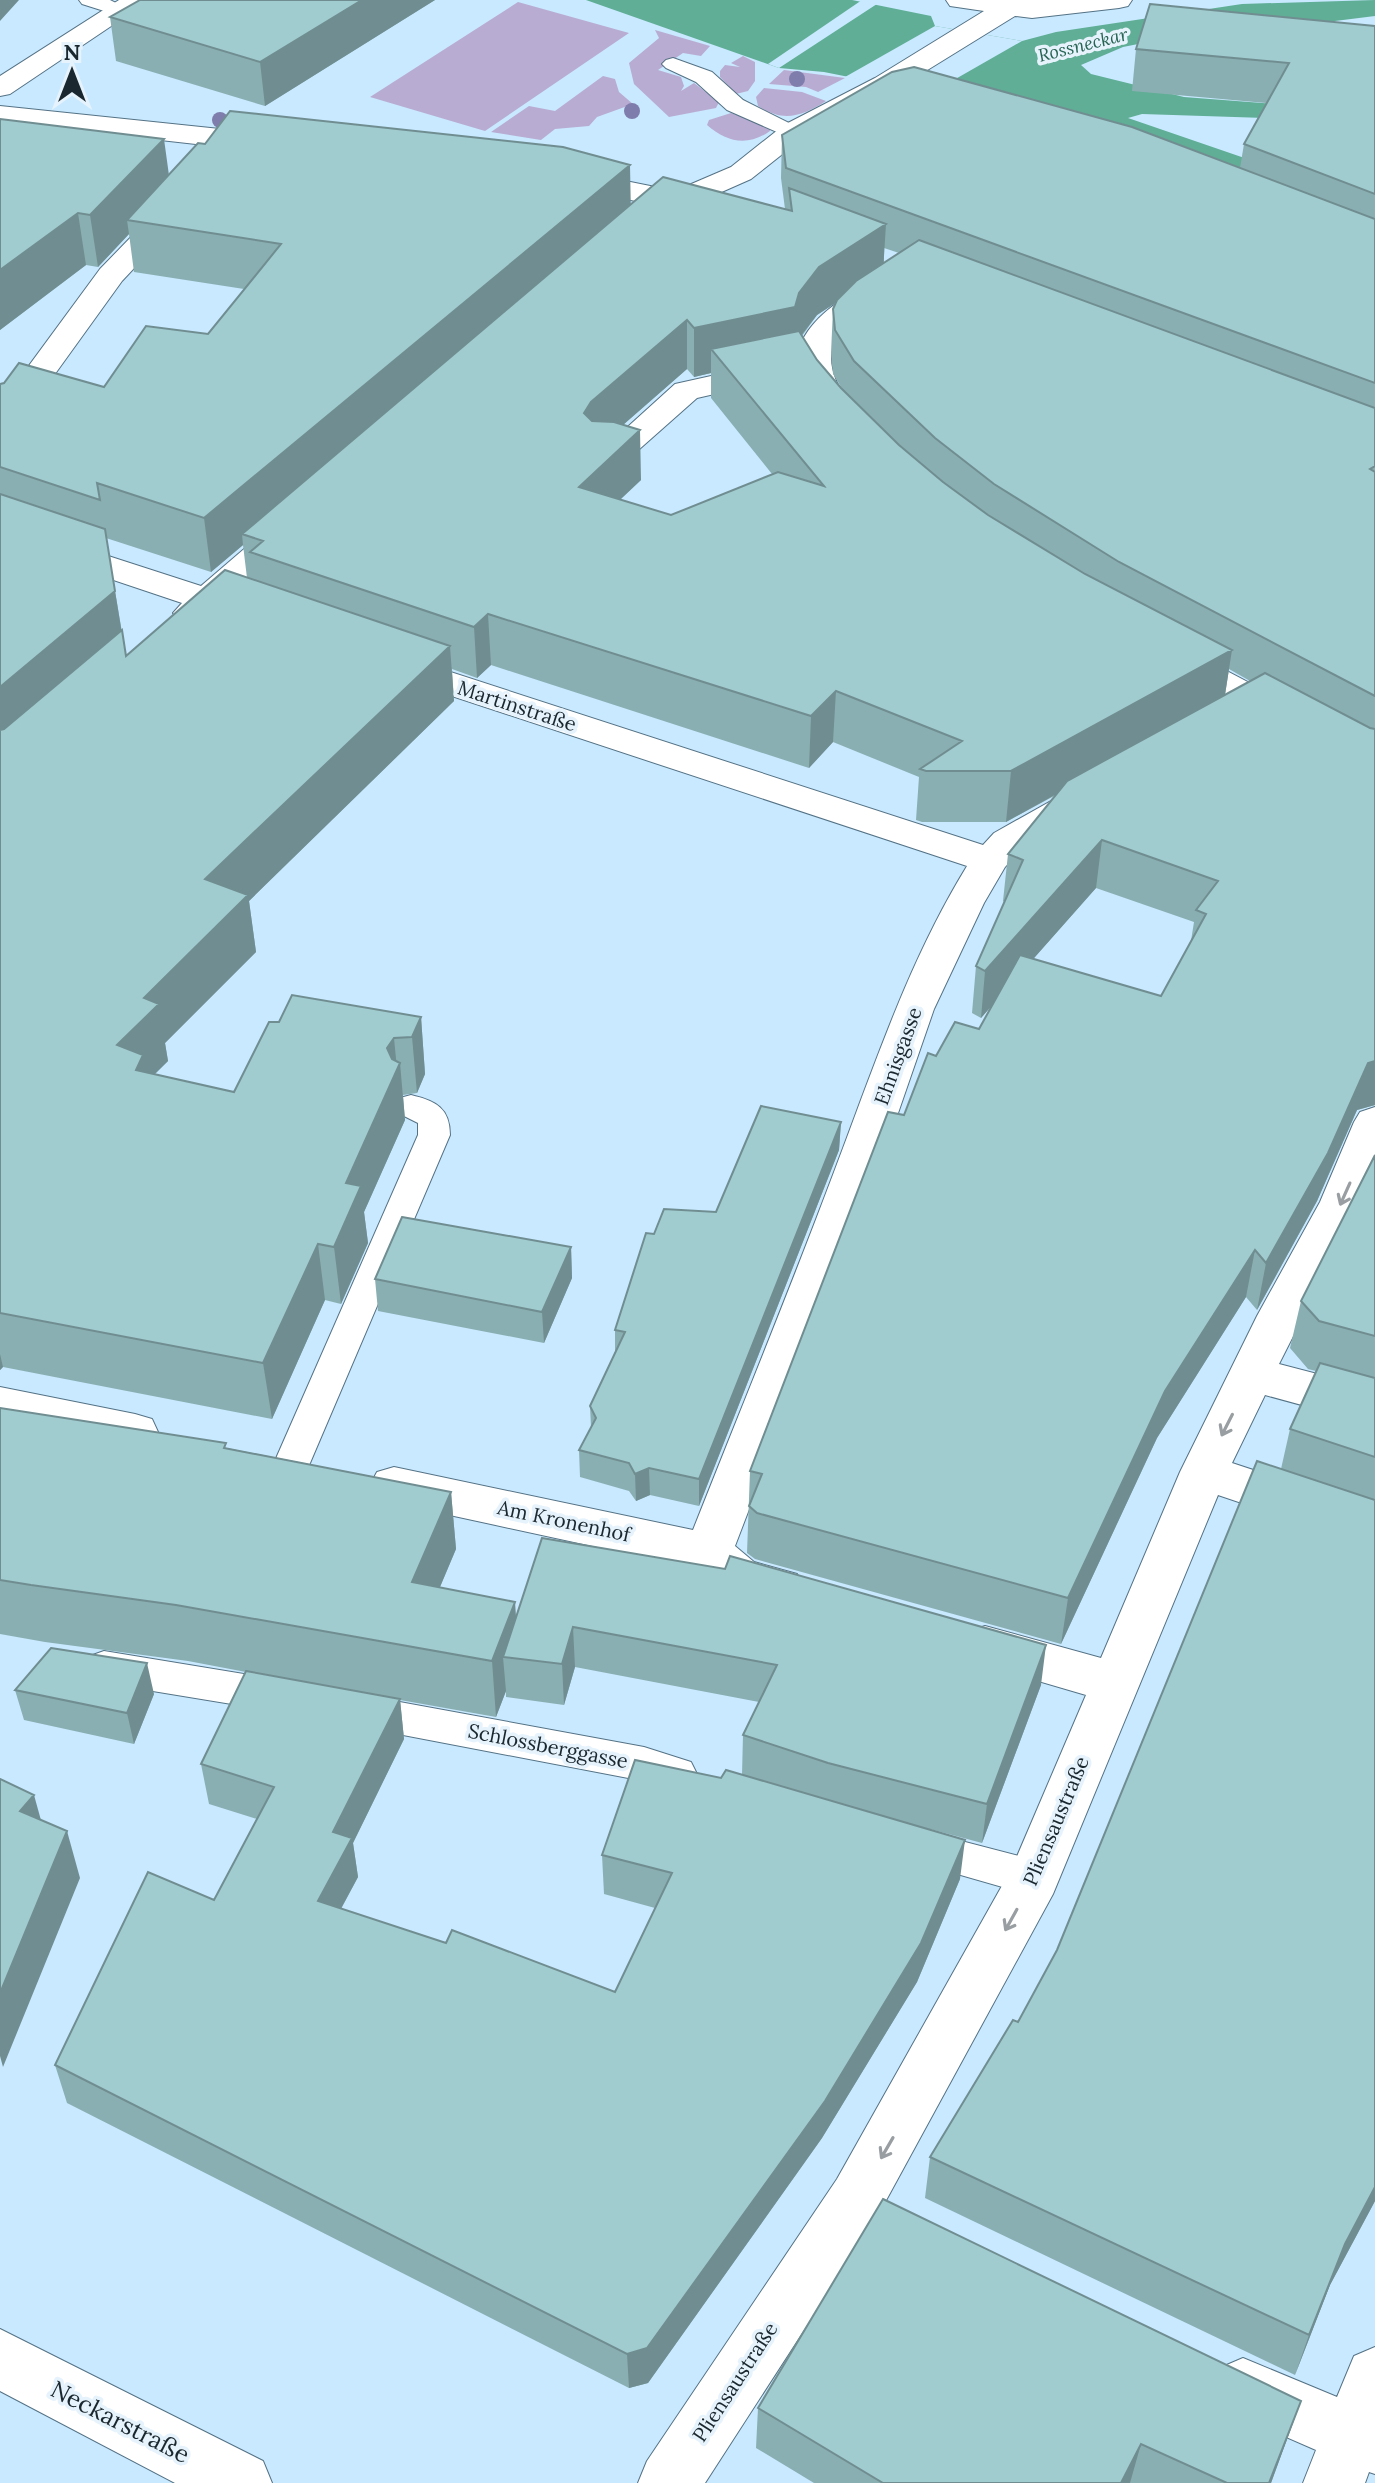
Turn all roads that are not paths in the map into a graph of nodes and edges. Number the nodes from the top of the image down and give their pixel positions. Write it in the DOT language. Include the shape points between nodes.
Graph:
graph roads {
  1 [pos="89,0"];
  2 [pos="959,0"];
  3 [pos="1119,0"];
  4 [pos="128,5"];
  5 [pos="1007,9"];
  6 [pos="673,64"];
  7 [pos="882,86"];
  8 [pos="0,88"];
  9 [pos="922,98"];
  10 [pos="0,114"];
  11 [pos="794,131"];
  12 [pos="230,139"];
  13 [pos="302,147"];
  14 [pos="211,164"];
  15 [pos="541,175"];
  16 [pos="191,189"];
  17 [pos="676,201"];
  18 [pos="738,212"];
  19 [pos="647,221"];
  20 [pos="902,277"];
  21 [pos="811,364"];
  22 [pos="850,426"];
  23 [pos="0,428"];
  24 [pos="606,461"];
  25 [pos="317,503"];
  26 [pos="0,531"];
  27 [pos="207,599"];
  28 [pos="252,615"];
  29 [pos="166,634"];
  30 [pos="1148,645"];
  31 [pos="357,652"];
  32 [pos="1259,700"];
  33 [pos="1220,723"];
  34 [pos="1375,764"];
  35 [pos="1117,780"];
  36 [pos="990,860"];
  37 [pos="411,1106"];
  38 [pos="1375,1122"];
  39 [pos="1252,1374"];
  40 [pos="0,1405"];
  41 [pos="1375,1407"];
  42 [pos="180,1440"];
  43 [pos="308,1467"];
  44 [pos="1204,1472"];
  45 [pos="1375,1529"];
  46 [pos="708,1552"];
  47 [pos="829,1602"];
  48 [pos="949,1636"];
  49 [pos="66,1661"];
  50 [pos="1114,1682"];
  51 [pos="718,1788"];
  52 [pos="884,1838"];
  53 [pos="1034,1878"];
  54 [pos="0,2358"];
  55 [pos="1192,2362"];
  56 [pos="1375,2377"];
  57 [pos="107,2417"];
  58 [pos="1354,2454"];
  59 [pos="672,2478"];
  60 [pos="191,2483"];
  61 [pos="241,2483"];
  1 -- 4 [label="lane"];
  2 -- 5 [label="street"];
  3 -- 5 [label="street"];
  4 -- 8 [label="street"];
  5 -- 7 [label="street"];
  6 -- 11 [label="lane" via="704,77 735,105"];
  7 -- 9 [label="street"];
  7 -- 11 [label="street"];
  10 -- 12 [label="street"];
  11 -- 17 [label="street" via="741,173"];
  12 -- 13 [label="street"];
  12 -- 14 [label="street"];
  15 -- 17 [label="street"];
  16 -- 23 [label="street" via="111,275"];
  17 -- 18 [label="street"];
  17 -- 19 [label="street"];
  20 -- 21 [label="street" via="827,327 812,346"];
  21 -- 22 [label="street" via="823,391"];
  21 -- 24 [label="street" via="686,391"];
  25 -- 27 [label="street"];
  26 -- 27 [label="street"];
  27 -- 28 [label="street"];
  27 -- 29 [label="street"];
  30 -- 32 [label="street"];
  31 -- 36 [label="street, Martinstraße"];
  32 -- 33 [label="street"];
  32 -- 34 [label="street"];
  35 -- 36 [label="street, Ehnisgasse" via="1038,822"];
  36 -- 46 [label="street, Ehnisgasse" via="914,1009"];
  37 -- 43 [label="lane" via="434,1119 434,1135"];
  38 -- 39 [label="street, Pliensaustraße, one-way" via="1342,1202"];
  39 -- 41 [label="street"];
  39 -- 44 [label="street, Pliensaustraße, one-way"];
  40 -- 42 [label="street"];
  43 -- 46 [label="street, Am Kronenhof"];
  44 -- 45 [label="street"];
  44 -- 50 [label="street, Pliensaustraße"];
  46 -- 47 [label="street, Am Kronenhof" via="739,1577"];
  48 -- 50 [label="street"];
  49 -- 51 [label="lane, Schlossberggasse" via="644,1764"];
  50 -- 53 [label="street, Pliensaustraße"];
  52 -- 53 [label="lane"];
  53 -- 59 [label="street, Pliensaustraße, one-way" via="878,2208"];
  54 -- 57 [label="street, Neckarstraße"];
  55 -- 58 [label="street" via="1276,2403"];
  56 -- 58 [label="street"];
  57 -- 60 [label="street"];
  57 -- 61 [label="street, Neckarstraße"];
}
